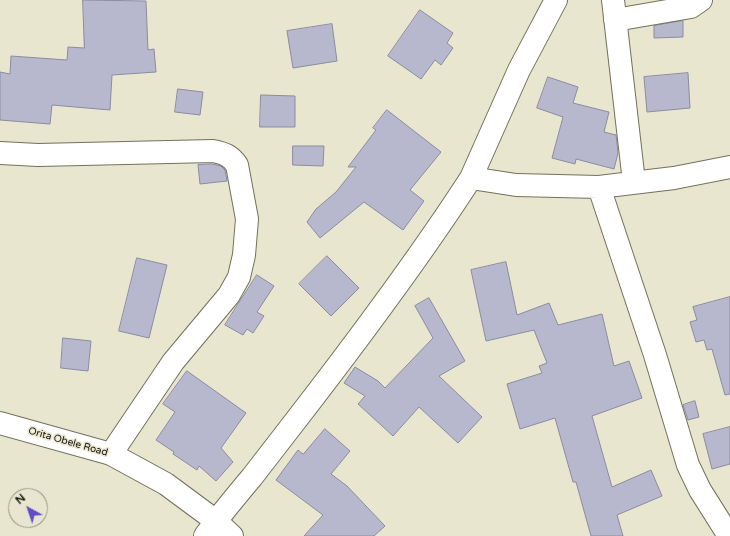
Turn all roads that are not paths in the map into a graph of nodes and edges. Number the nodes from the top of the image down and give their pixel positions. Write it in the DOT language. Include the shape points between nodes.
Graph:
graph roads {
  1 [pos="556,0"];
  2 [pos="701,0"];
  3 [pos="614,10"];
  4 [pos="0,153"];
  5 [pos="730,167"];
  6 [pos="470,178"];
  7 [pos="634,182"];
  8 [pos="599,187"];
  9 [pos="0,423"];
  10 [pos="111,454"];
  11 [pos="211,528"];
  12 [pos="232,536"];
  13 [pos="730,536"];
  1 -- 6 [label="street" via="519,70"];
  2 -- 3 [label="street" via="691,6"];
  3 -- 7 [label="street"];
  4 -- 10 [label="street" via="38,155 214,151 233,158 237,165 248,220 239,277 229,295 173,362"];
  5 -- 7 [label="street" via="674,178"];
  6 -- 8 [label="street" via="516,185"];
  6 -- 11 [label="street" via="391,296"];
  7 -- 8 [label="street"];
  8 -- 13 [label="street" via="688,465 700,490"];
  9 -- 10 [label="street, Orita Obele Road"];
  10 -- 11 [label="street, Orita Obele Road" via="166,484"];
  11 -- 12 [label="street, Orita Obele Road"];
}
